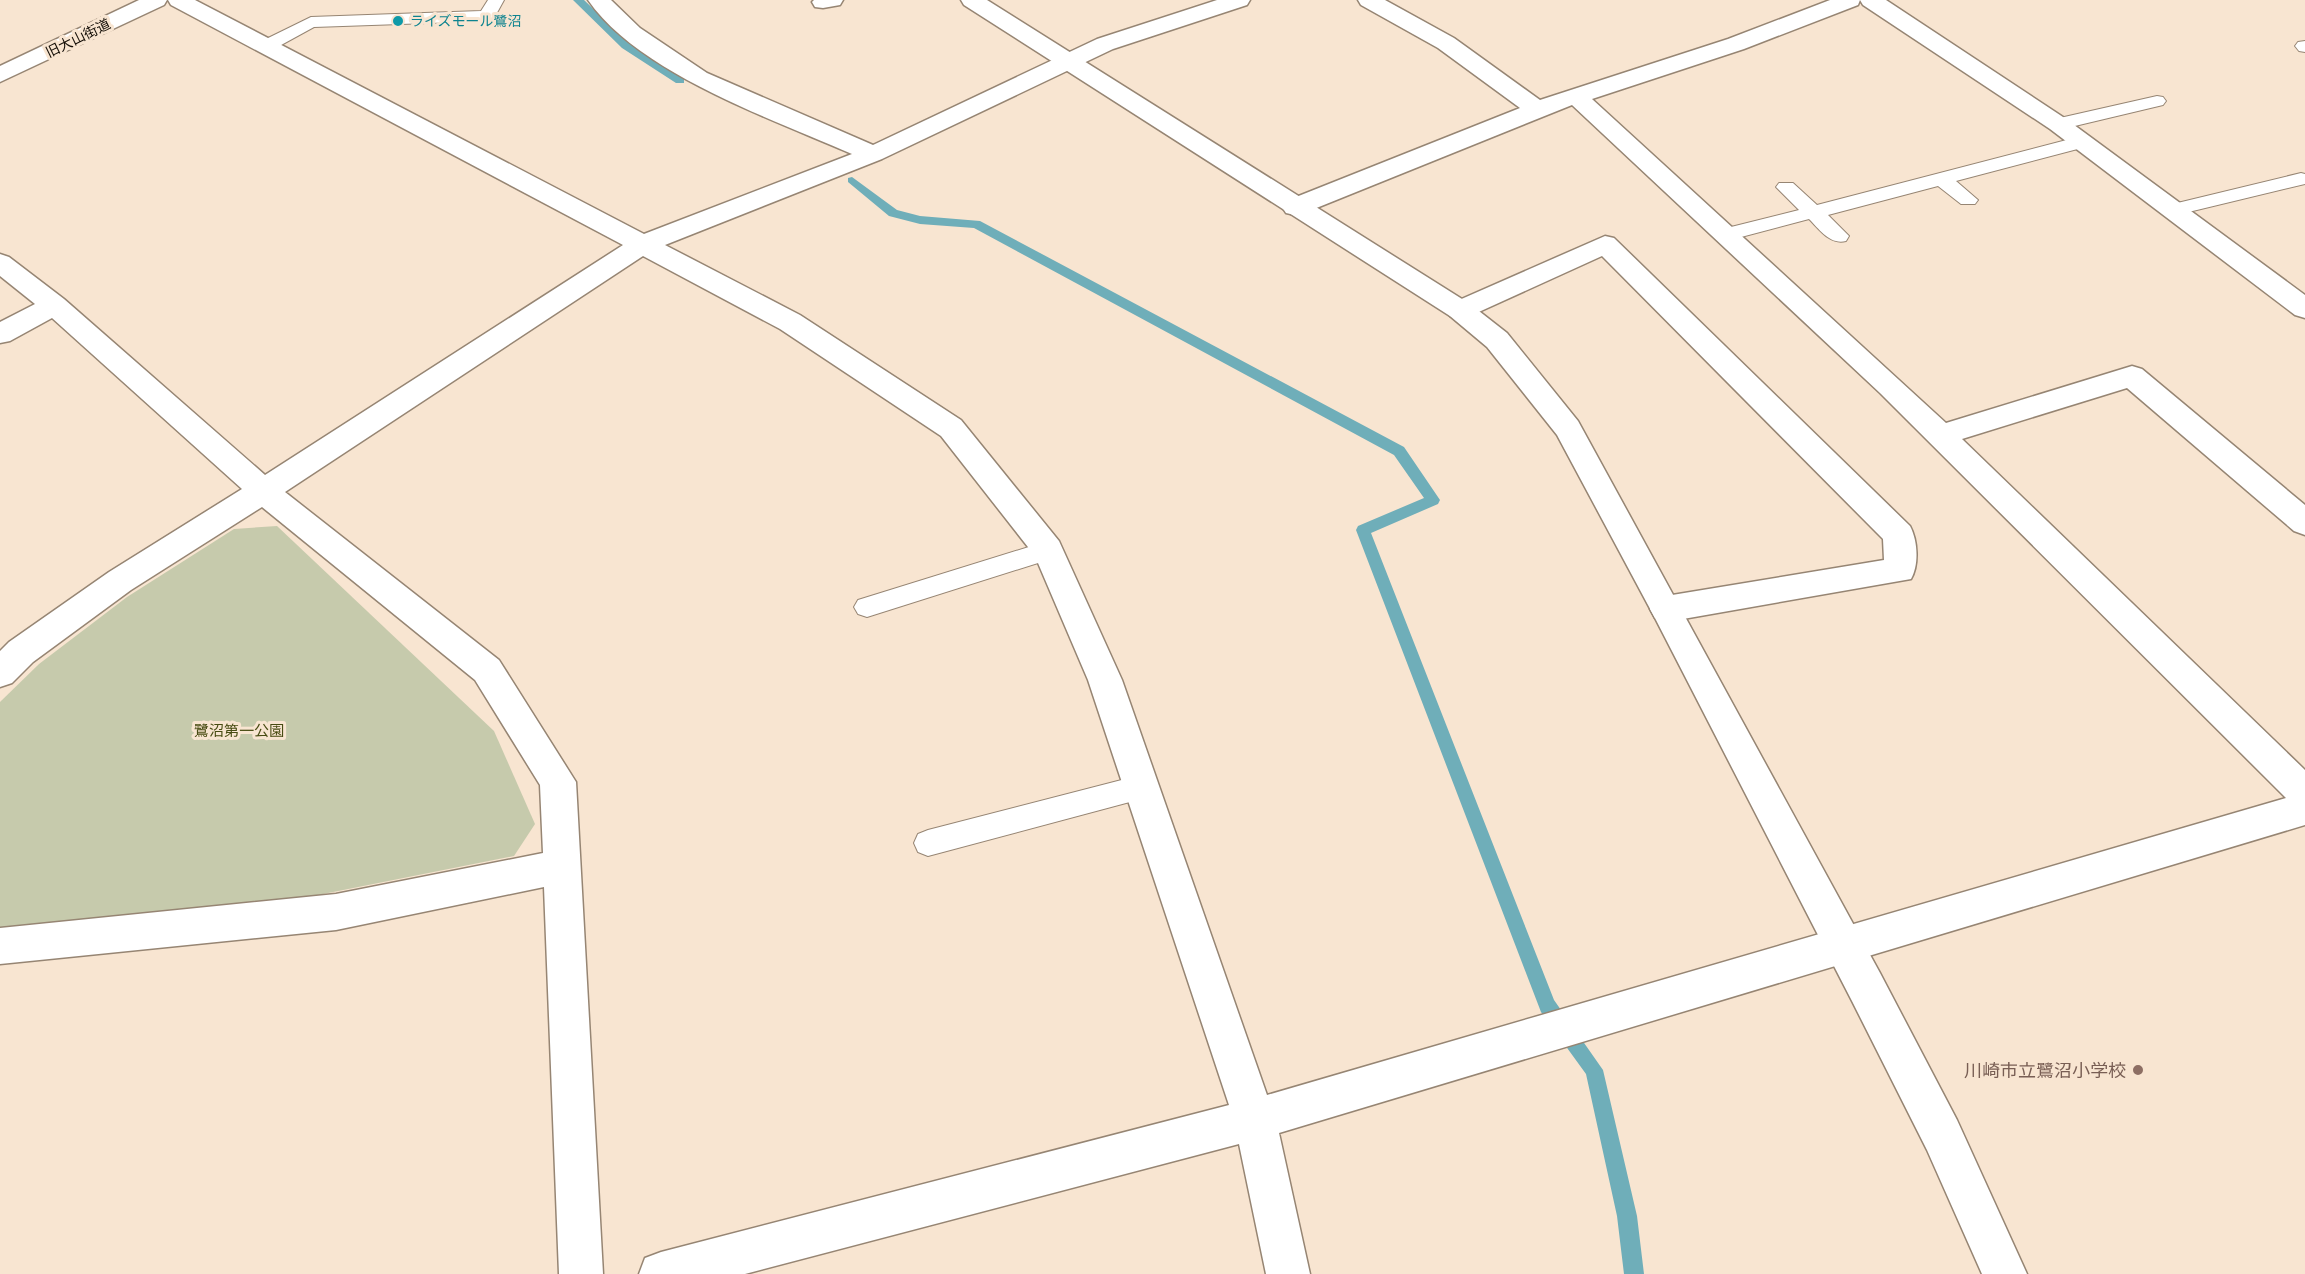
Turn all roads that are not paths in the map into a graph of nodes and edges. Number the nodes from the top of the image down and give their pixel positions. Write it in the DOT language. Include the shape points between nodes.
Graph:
graph roads {
  1 [pos="156,0"];
  2 [pos="179,0"];
  3 [pos="448,0"];
  4 [pos="496,0"];
  5 [pos="599,0"];
  6 [pos="972,0"];
  7 [pos="1239,0"];
  8 [pos="1369,0"];
  9 [pos="1850,0"];
  10 [pos="1871,0"];
  11 [pos="312,7"];
  12 [pos="266,46"];
  13 [pos="1071,62"];
  14 [pos="0,75"];
  15 [pos="1575,96"];
  16 [pos="2157,101"];
  17 [pos="1537,109"];
  18 [pos="2058,124"];
  19 [pos="2082,142"];
  20 [pos="873,153"];
  21 [pos="1942,179"];
  22 [pos="2301,179"];
  23 [pos="1786,187"];
  24 [pos="1968,200"];
  25 [pos="1295,207"];
  26 [pos="2172,210"];
  27 [pos="1812,213"];
  28 [pos="1726,235"];
  29 [pos="1839,236"];
  30 [pos="641,245"];
  31 [pos="0,263"];
  32 [pos="54,305"];
  33 [pos="2305,309"];
  34 [pos="1460,310"];
  35 [pos="0,334"];
  36 [pos="1941,435"];
  37 [pos="263,491"];
  38 [pos="2305,523"];
  39 [pos="1048,550"];
  40 [pos="867,607"];
  41 [pos="1666,609"];
  42 [pos="0,673"];
  43 [pos="1141,787"];
  44 [pos="2305,794"];
  45 [pos="2305,809"];
  46 [pos="928,843"];
  47 [pos="562,866"];
  48 [pos="0,946"];
  49 [pos="1844,946"];
  50 [pos="1256,1119"];
  51 [pos="581,1274"];
  52 [pos="661,1274"];
  53 [pos="1288,1274"];
  54 [pos="2005,1274"];
  1 -- 14 [label="street, 旧大山街道"];
  2 -- 12 [label="street"];
  3 -- 11 [label="lane" via="445,7 410,26 332,28 308,15"];
  4 -- 12 [label="lane" via="487,16 311,22"];
  5 -- 20 [label="street" via="632,33 699,78"];
  6 -- 13 [label="street"];
  7 -- 13 [label="street" via="1104,44"];
  8 -- 17 [label="street" via="1446,43"];
  9 -- 15 [label="street" via="1736,44"];
  10 -- 18 [label="street"];
  12 -- 30 [label="street"];
  13 -- 20 [label="street"];
  13 -- 25 [label="street"];
  15 -- 17 [label="street"];
  15 -- 28 [label="street"];
  16 -- 18 [label="lane"];
  17 -- 25 [label="street"];
  18 -- 19 [label="street"];
  19 -- 21 [label="lane"];
  19 -- 26 [label="street"];
  20 -- 30 [label="street"];
  21 -- 24 [label="lane"];
  21 -- 27 [label="lane"];
  22 -- 26 [label="lane"];
  23 -- 27 [label="lane"];
  25 -- 34 [label="street"];
  26 -- 33 [label="street"];
  27 -- 28 [label="lane"];
  27 -- 29 [label="lane"];
  28 -- 36 [label="street"];
  30 -- 37 [label="street"];
  30 -- 39 [label="street" via="790,322 951,428"];
  31 -- 32 [label="street"];
  32 -- 35 [label="street"];
  32 -- 37 [label="street"];
  34 -- 41 [label="street" via="1497,340 1568,429"];
  34 -- 41 [label="street" via="1605,244 1899,535 1900,570"];
  36 -- 38 [label="street" via="2132,376"];
  36 -- 44 [label="street"];
  37 -- 42 [label="street" via="120,581 21,652"];
  37 -- 47 [label="street" via="486,670 558,782"];
  39 -- 40 [label="lane"];
  39 -- 43 [label="street" via="1105,680"];
  41 -- 49 [label="street"];
  43 -- 46 [label="lane"];
  43 -- 50 [label="street"];
  45 -- 49 [label="street"];
  47 -- 48 [label="street" via="336,912"];
  47 -- 51 [label="street"];
  49 -- 50 [label="street"];
  49 -- 54 [label="street" via="1942,1135"];
  50 -- 52 [label="street"];
  50 -- 53 [label="street"];
}
